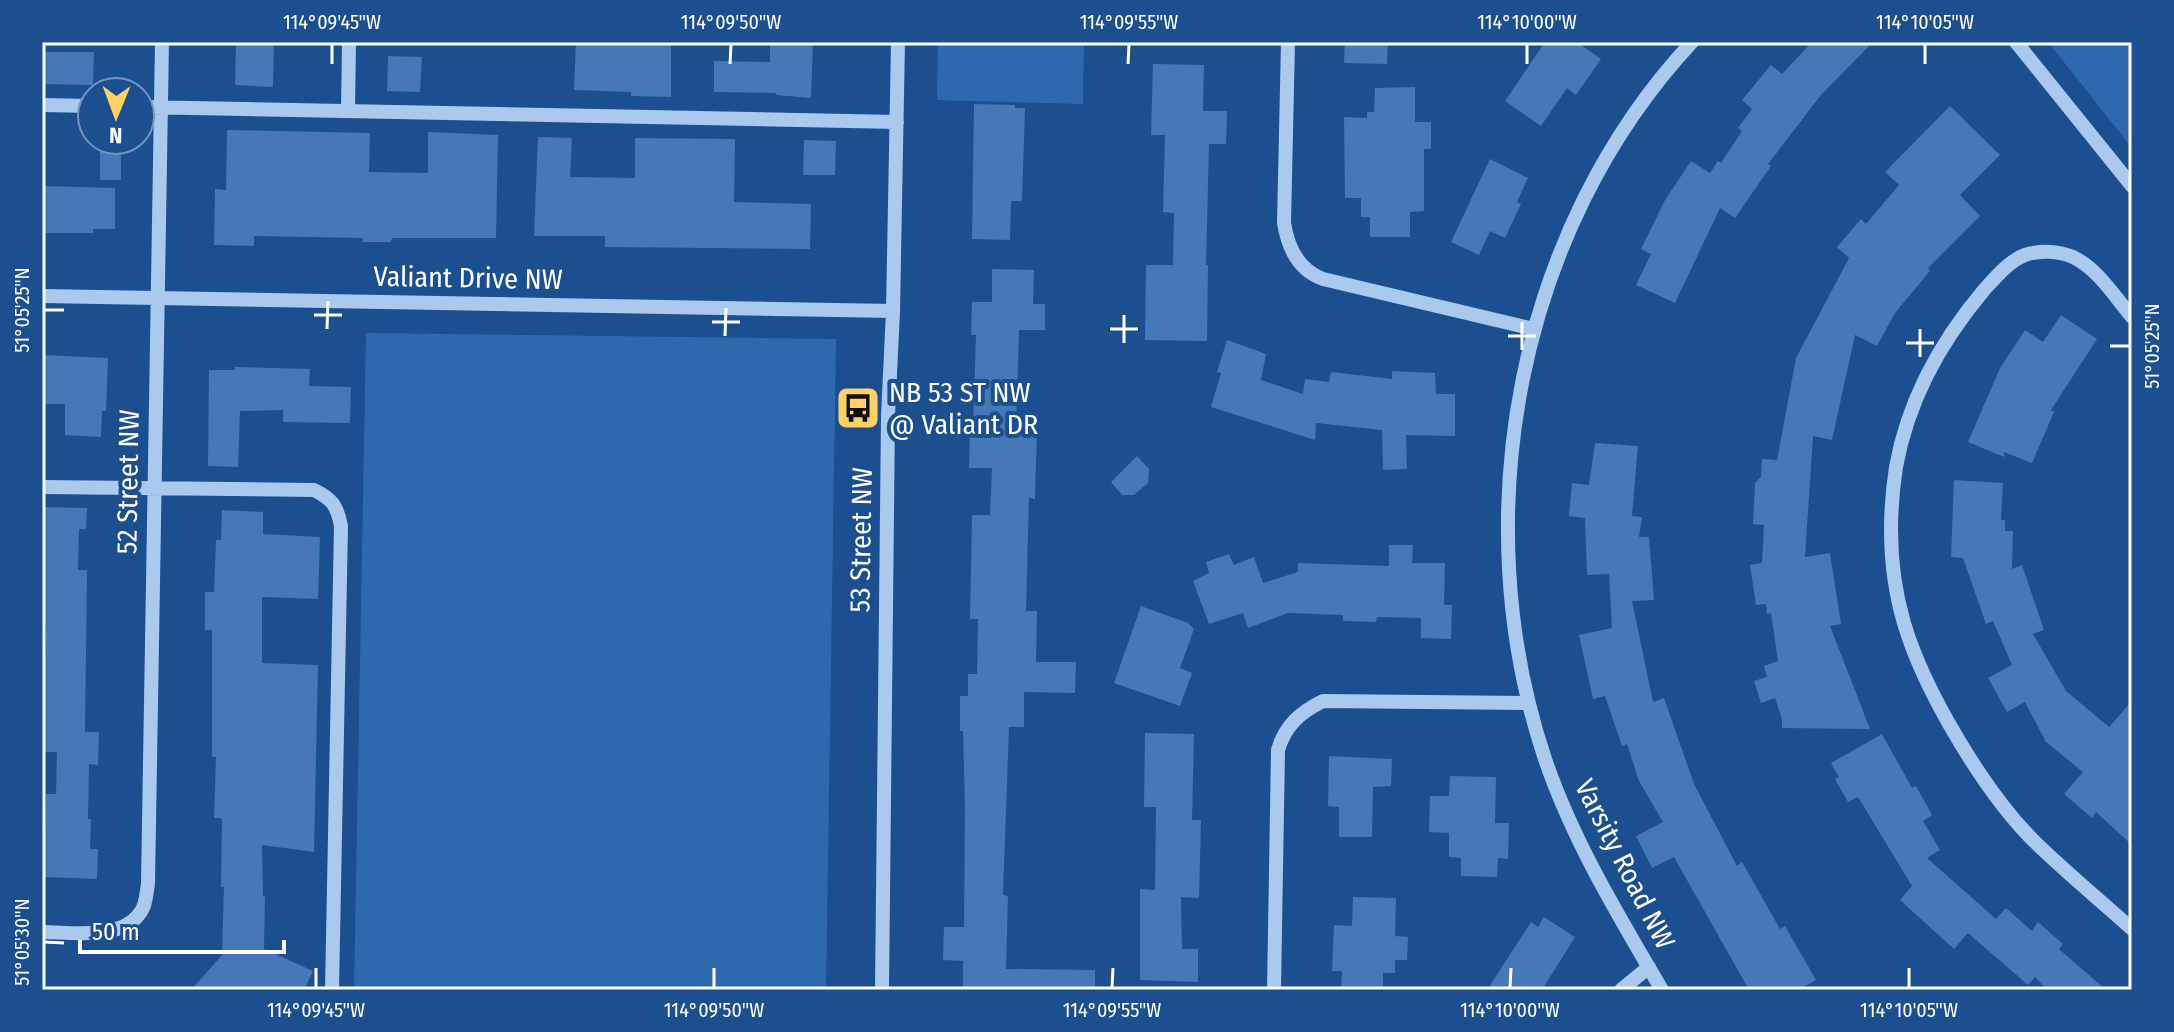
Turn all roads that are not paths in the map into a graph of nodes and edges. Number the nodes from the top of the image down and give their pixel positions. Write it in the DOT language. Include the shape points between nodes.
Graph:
graph roads {
  1 [pos="162,42"];
  2 [pos="349,42"];
  3 [pos="898,42"];
  4 [pos="1288,42"];
  5 [pos="2016,42"];
  6 [pos="1686,44"];
  7 [pos="42,105"];
  8 [pos="76,106"];
  9 [pos="156,107"];
  10 [pos="160,107"];
  11 [pos="348,111"];
  12 [pos="897,122"];
  13 [pos="2132,186"];
  14 [pos="42,296"];
  15 [pos="157,299"];
  16 [pos="893,311"];
  17 [pos="2132,317"];
  18 [pos="1534,329"];
  19 [pos="42,487"];
  20 [pos="153,489"];
  21 [pos="1529,703"];
  22 [pos="2132,929"];
  23 [pos="42,932"];
  24 [pos="1649,967"];
  25 [pos="332,990"];
  26 [pos="882,990"];
  27 [pos="1274,990"];
  28 [pos="1621,990"];
  29 [pos="1662,990"];
  1 -- 10 [label="street, 52 Street NW"];
  2 -- 11 [label="street"];
  3 -- 12 [label="street, 53 Street NW"];
  4 -- 18 [label="street" via="1284,223 1287,241 1302,265 1323,279"];
  5 -- 13 [label="street"];
  6 -- 18 [label="street, Varsity Road NW" via="1632,118 1582,203"];
  7 -- 8 [label="street"];
  9 -- 10 [label="street"];
  10 -- 11 [label="street"];
  10 -- 15 [label="street, 52 Street NW"];
  11 -- 12 [label="street"];
  12 -- 16 [label="street, 53 Street NW"];
  14 -- 15 [label="street, Valiant Drive NW"];
  15 -- 16 [label="street, Valiant Drive NW"];
  15 -- 20 [label="street, 52 Street NW"];
  16 -- 26 [label="street, 53 Street NW"];
  17 -- 22 [label="street" via="2096,275 2071,256 2024,255 1993,280 1939,351 1911,411 1896,466 1890,540 1898,595 1916,658 1972,760 2036,843"];
  18 -- 21 [label="street, Varsity Road NW" via="1519,397 1507,521 1512,604"];
  19 -- 20 [label="street"];
  20 -- 23 [label="street, 52 Street NW" via="144,906 135,920 102,933"];
  20 -- 25 [label="street" via="314,490 338,508"];
  21 -- 24 [label="street, Varsity Road NW" via="1566,816"];
  21 -- 27 [label="street" via="1323,701 1290,724 1278,750"];
  24 -- 28 [label="street"];
  24 -- 29 [label="street, Varsity Road NW"];
}
